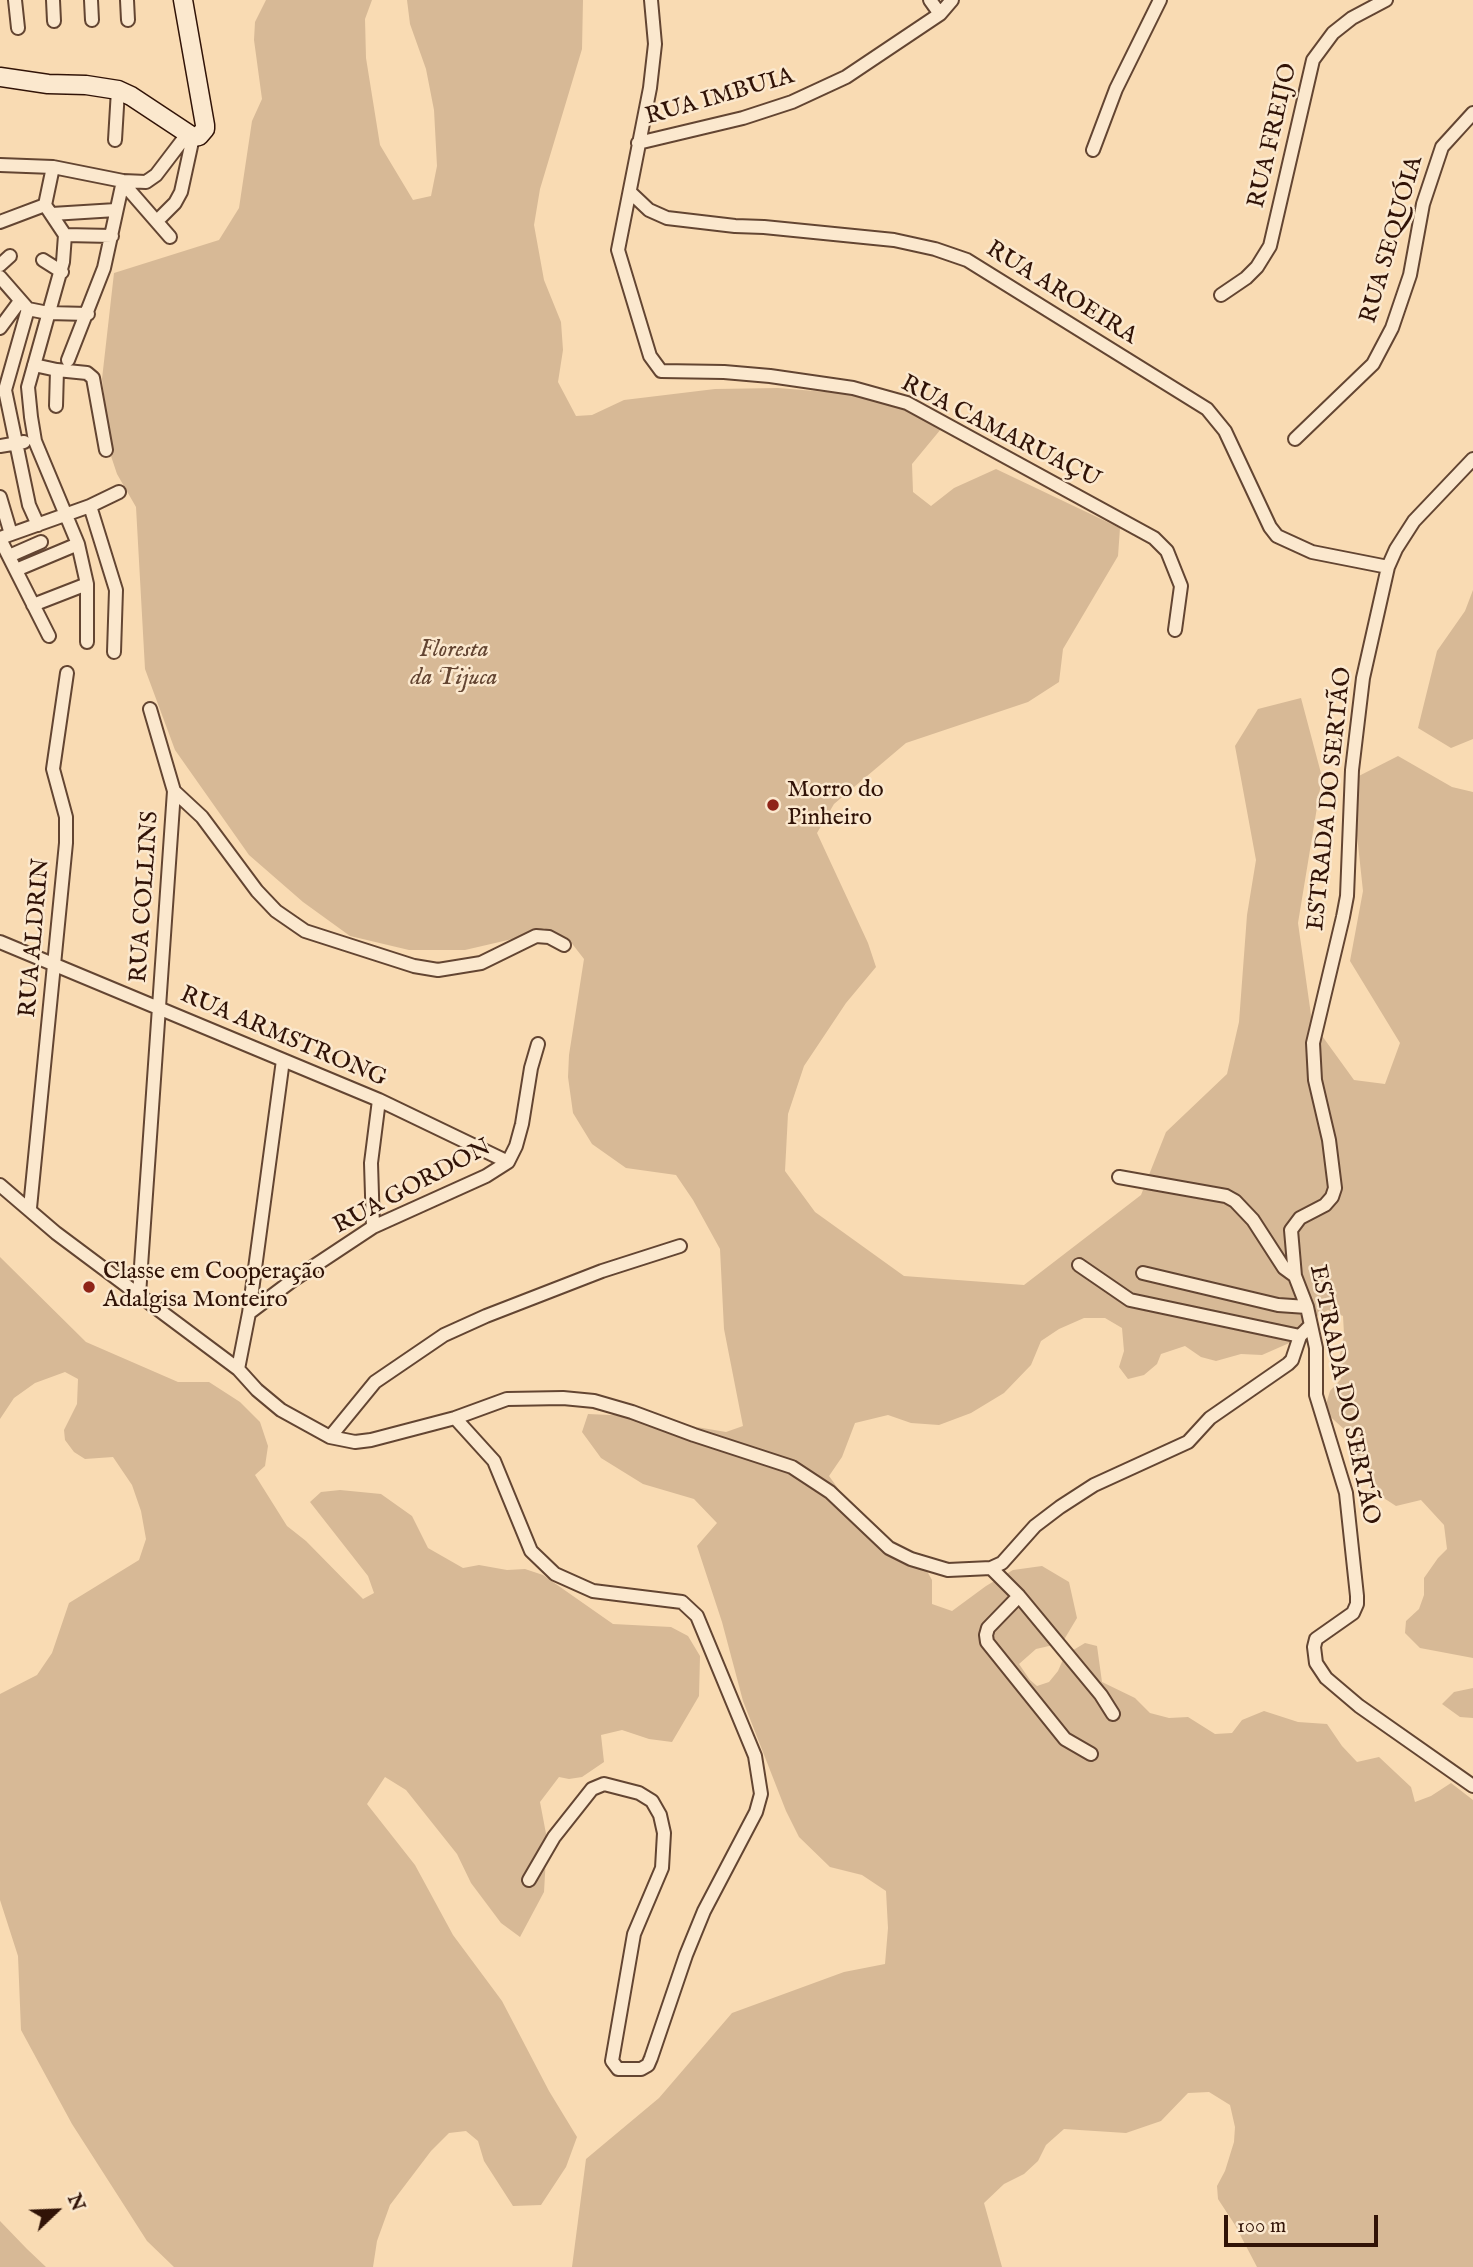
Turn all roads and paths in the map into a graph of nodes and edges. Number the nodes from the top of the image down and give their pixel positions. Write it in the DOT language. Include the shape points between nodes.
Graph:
graph roads {
  1 [pos="15,0"];
  2 [pos="53,0"];
  3 [pos="92,0"];
  4 [pos="127,0"];
  5 [pos="183,0"];
  6 [pos="651,0"];
  7 [pos="930,0"];
  8 [pos="951,0"];
  9 [pos="1160,0"];
  10 [pos="1386,0"];
  11 [pos="940,13"];
  12 [pos="92,20"];
  13 [pos="128,20"];
  14 [pos="54,21"];
  15 [pos="18,28"];
  16 [pos="0,77"];
  17 [pos="118,90"];
  18 [pos="1473,113"];
  19 [pos="191,135"];
  20 [pos="116,140"];
  21 [pos="638,143"];
  22 [pos="1093,150"];
  23 [pos="0,165"];
  24 [pos="53,166"];
  25 [pos="123,182"];
  26 [pos="631,193"];
  27 [pos="49,209"];
  28 [pos="116,210"];
  29 [pos="157,221"];
  30 [pos="0,222"];
  31 [pos="65,235"];
  32 [pos="112,236"];
  33 [pos="170,237"];
  34 [pos="43,260"];
  35 [pos="62,272"];
  36 [pos="0,277"];
  37 [pos="1221,295"];
  38 [pos="24,305"];
  39 [pos="48,313"];
  40 [pos="88,314"];
  41 [pos="0,328"];
  42 [pos="68,359"];
  43 [pos="34,365"];
  44 [pos="57,370"];
  45 [pos="28,387"];
  46 [pos="2,390"];
  47 [pos="56,406"];
  48 [pos="1295,439"];
  49 [pos="35,440"];
  50 [pos="16,444"];
  51 [pos="0,446"];
  52 [pos="106,450"];
  53 [pos="1473,459"];
  54 [pos="119,492"];
  55 [pos="0,497"];
  56 [pos="90,506"];
  57 [pos="2,512"];
  58 [pos="66,516"];
  59 [pos="38,525"];
  60 [pos="4,537"];
  61 [pos="41,542"];
  62 [pos="78,544"];
  63 [pos="9,555"];
  64 [pos="1388,567"];
  65 [pos="16,570"];
  66 [pos="87,584"];
  67 [pos="33,605"];
  68 [pos="1175,630"];
  69 [pos="49,636"];
  70 [pos="87,642"];
  71 [pos="114,652"];
  72 [pos="67,673"];
  73 [pos="150,709"];
  74 [pos="174,791"];
  75 [pos="0,942"];
  76 [pos="564,945"];
  77 [pos="54,967"];
  78 [pos="159,1009"];
  79 [pos="538,1044"];
  80 [pos="283,1060"];
  81 [pos="379,1101"];
  82 [pos="508,1162"];
  83 [pos="1119,1177"];
  84 [pos="0,1185"];
  85 [pos="30,1208"];
  86 [pos="373,1227"];
  87 [pos="680,1246"];
  88 [pos="1079,1265"];
  89 [pos="1143,1273"];
  90 [pos="1295,1276"];
  91 [pos="139,1295"];
  92 [pos="1307,1307"];
  93 [pos="249,1313"];
  94 [pos="1311,1325"];
  95 [pos="1300,1336"];
  96 [pos="238,1369"];
  97 [pos="455,1418"];
  98 [pos="330,1437"];
  99 [pos="992,1568"];
  100 [pos="1019,1596"];
  101 [pos="1113,1714"];
  102 [pos="1091,1754"];
  103 [pos="1473,1786"];
  104 [pos="529,1880"];
  1 -- 15 [label="street"];
  2 -- 14 [label="street"];
  3 -- 12 [label="street"];
  4 -- 13 [label="street"];
  5 -- 19 [label="street" via="205,125 202,133"];
  6 -- 21 [label="street" via="650,88"];
  7 -- 11 [label="street"];
  8 -- 11 [label="street, RUA IMBUIA"];
  9 -- 22 [label="street" via="1116,89"];
  10 -- 37 [label="street, RUA FREIJO" via="1333,33 1313,60 1270,246 1246,278"];
  11 -- 21 [label="street, RUA IMBUIA" via="846,78 792,102"];
  16 -- 17 [label="street"];
  17 -- 19 [label="street"];
  17 -- 20 [label="street"];
  18 -- 48 [label="street, RUA SEQUÓIA" via="1442,147 1423,204 1397,315 1373,364"];
  19 -- 25 [label="street" via="150,180"];
  19 -- 29 [label="street" via="181,192"];
  21 -- 26 [label="street"];
  23 -- 24 [label="street"];
  24 -- 25 [label="street"];
  24 -- 27 [label="street"];
  25 -- 28 [label="street"];
  25 -- 29 [label="street"];
  26 -- 64 [label="street, RUA AROEIRA" via="649,210 667,218 894,240 967,260 1207,409 1225,431 1277,536 1312,552"];
  26 -- 68 [label="street, RUA CAMARUAÇU" via="618,250 650,356 661,371 771,376 853,388 907,403 1154,538 1167,551 1181,586"];
  27 -- 28 [label="street"];
  27 -- 30 [label="street"];
  27 -- 31 [label="street"];
  28 -- 32 [label="street"];
  29 -- 33 [label="street"];
  31 -- 32 [label="street"];
  31 -- 35 [label="street"];
  32 -- 40 [label="street"];
  34 -- 35 [label="street"];
  35 -- 39 [label="street"];
  36 -- 38 [label="street"];
  38 -- 39 [label="street"];
  38 -- 41 [label="street"];
  38 -- 46 [label="street"];
  39 -- 40 [label="street"];
  39 -- 43 [label="street"];
  40 -- 42 [label="street"];
  43 -- 44 [label="street"];
  43 -- 45 [label="street"];
  44 -- 47 [label="street"];
  44 -- 52 [label="street" via="87,373 93,378"];
  45 -- 46 [label="street"];
  45 -- 49 [label="street"];
  46 -- 50 [label="street"];
  49 -- 50 [label="street"];
  49 -- 58 [label="street"];
  50 -- 51 [label="street"];
  50 -- 59 [label="street"];
  53 -- 64 [label="street" via="1414,521"];
  54 -- 56 [label="street"];
  55 -- 57 [label="street"];
  56 -- 58 [label="street"];
  56 -- 71 [label="street" via="117,590"];
  57 -- 60 [label="street"];
  58 -- 59 [label="street"];
  58 -- 62 [label="street"];
  59 -- 60 [label="street"];
  60 -- 63 [label="street"];
  61 -- 63 [label="street"];
  62 -- 65 [label="street"];
  62 -- 66 [label="street"];
  63 -- 65 [label="street"];
  64 -- 90 [label="street, ESTRADA DO SERTÃO" via="1363,678 1352,770 1347,895 1313,1044 1335,1188 1325,1205 1300,1218 1291,1230"];
  65 -- 67 [label="street"];
  66 -- 67 [label="street"];
  66 -- 70 [label="street"];
  67 -- 69 [label="street"];
  72 -- 77 [label="street, RUA ALDRIN" via="53,769 66,817"];
  73 -- 74 [label="street"];
  74 -- 76 [label="street, RUA COLLINS" via="202,817 257,891 305,931 414,967 438,970 481,963 515,944 542,936"];
  74 -- 78 [label="street, RUA COLLINS"];
  75 -- 77 [label="street, RUA ARMSTRONG"];
  77 -- 78 [label="street, RUA ARMSTRONG"];
  77 -- 85 [label="street, RUA ALDRIN"];
  78 -- 80 [label="street, RUA ARMSTRONG"];
  78 -- 91 [label="street, RUA COLLINS"];
  79 -- 82 [label="street, RUA GORDON" via="522,1124"];
  80 -- 81 [label="street, RUA ARMSTRONG"];
  80 -- 93 [label="street"];
  81 -- 82 [label="street, RUA ARMSTRONG"];
  81 -- 86 [label="street" via="371,1163"];
  82 -- 86 [label="street, RUA GORDON"];
  83 -- 90 [label="street" via="1235,1201 1284,1268"];
  84 -- 85 [label="street"];
  85 -- 91 [label="street"];
  86 -- 93 [label="street, RUA GORDON"];
  87 -- 98 [label="street" via="538,1295 444,1335 375,1382"];
  88 -- 95 [label="street" via="1130,1300"];
  89 -- 92 [label="street" via="1279,1305"];
  90 -- 92 [label="street, ESTRADA DO SERTÃO"];
  91 -- 96 [label="street"];
  92 -- 94 [label="street, ESTRADA DO SERTÃO"];
  93 -- 96 [label="street"];
  94 -- 95 [label="street"];
  94 -- 103 [label="street, ESTRADA DO SERTÃO" via="1316,1395 1346,1493 1357,1604 1353,1613 1316,1639 1317,1663 1326,1678 1359,1706"];
  95 -- 99 [label="street" via="1288,1364 1210,1419 1188,1442 1094,1485 1035,1526"];
  96 -- 98 [label="street" via="281,1410"];
  97 -- 98 [label="street" via="371,1440"];
  97 -- 99 [label="street" via="507,1399 594,1401 792,1467 830,1492 889,1548 911,1559 948,1570"];
  97 -- 104 [label="street" via="494,1461 531,1551 555,1574 593,1591 682,1602 697,1616 755,1756 761,1794 756,1812 704,1911 648,2065 618,2069 612,2062 634,1934 662,1868 664,1833 652,1801 604,1784 592,1789"];
  99 -- 100 [label="street"];
  100 -- 101 [label="street"];
  100 -- 102 [label="street" via="988,1628 987,1642 1065,1739"];
}
